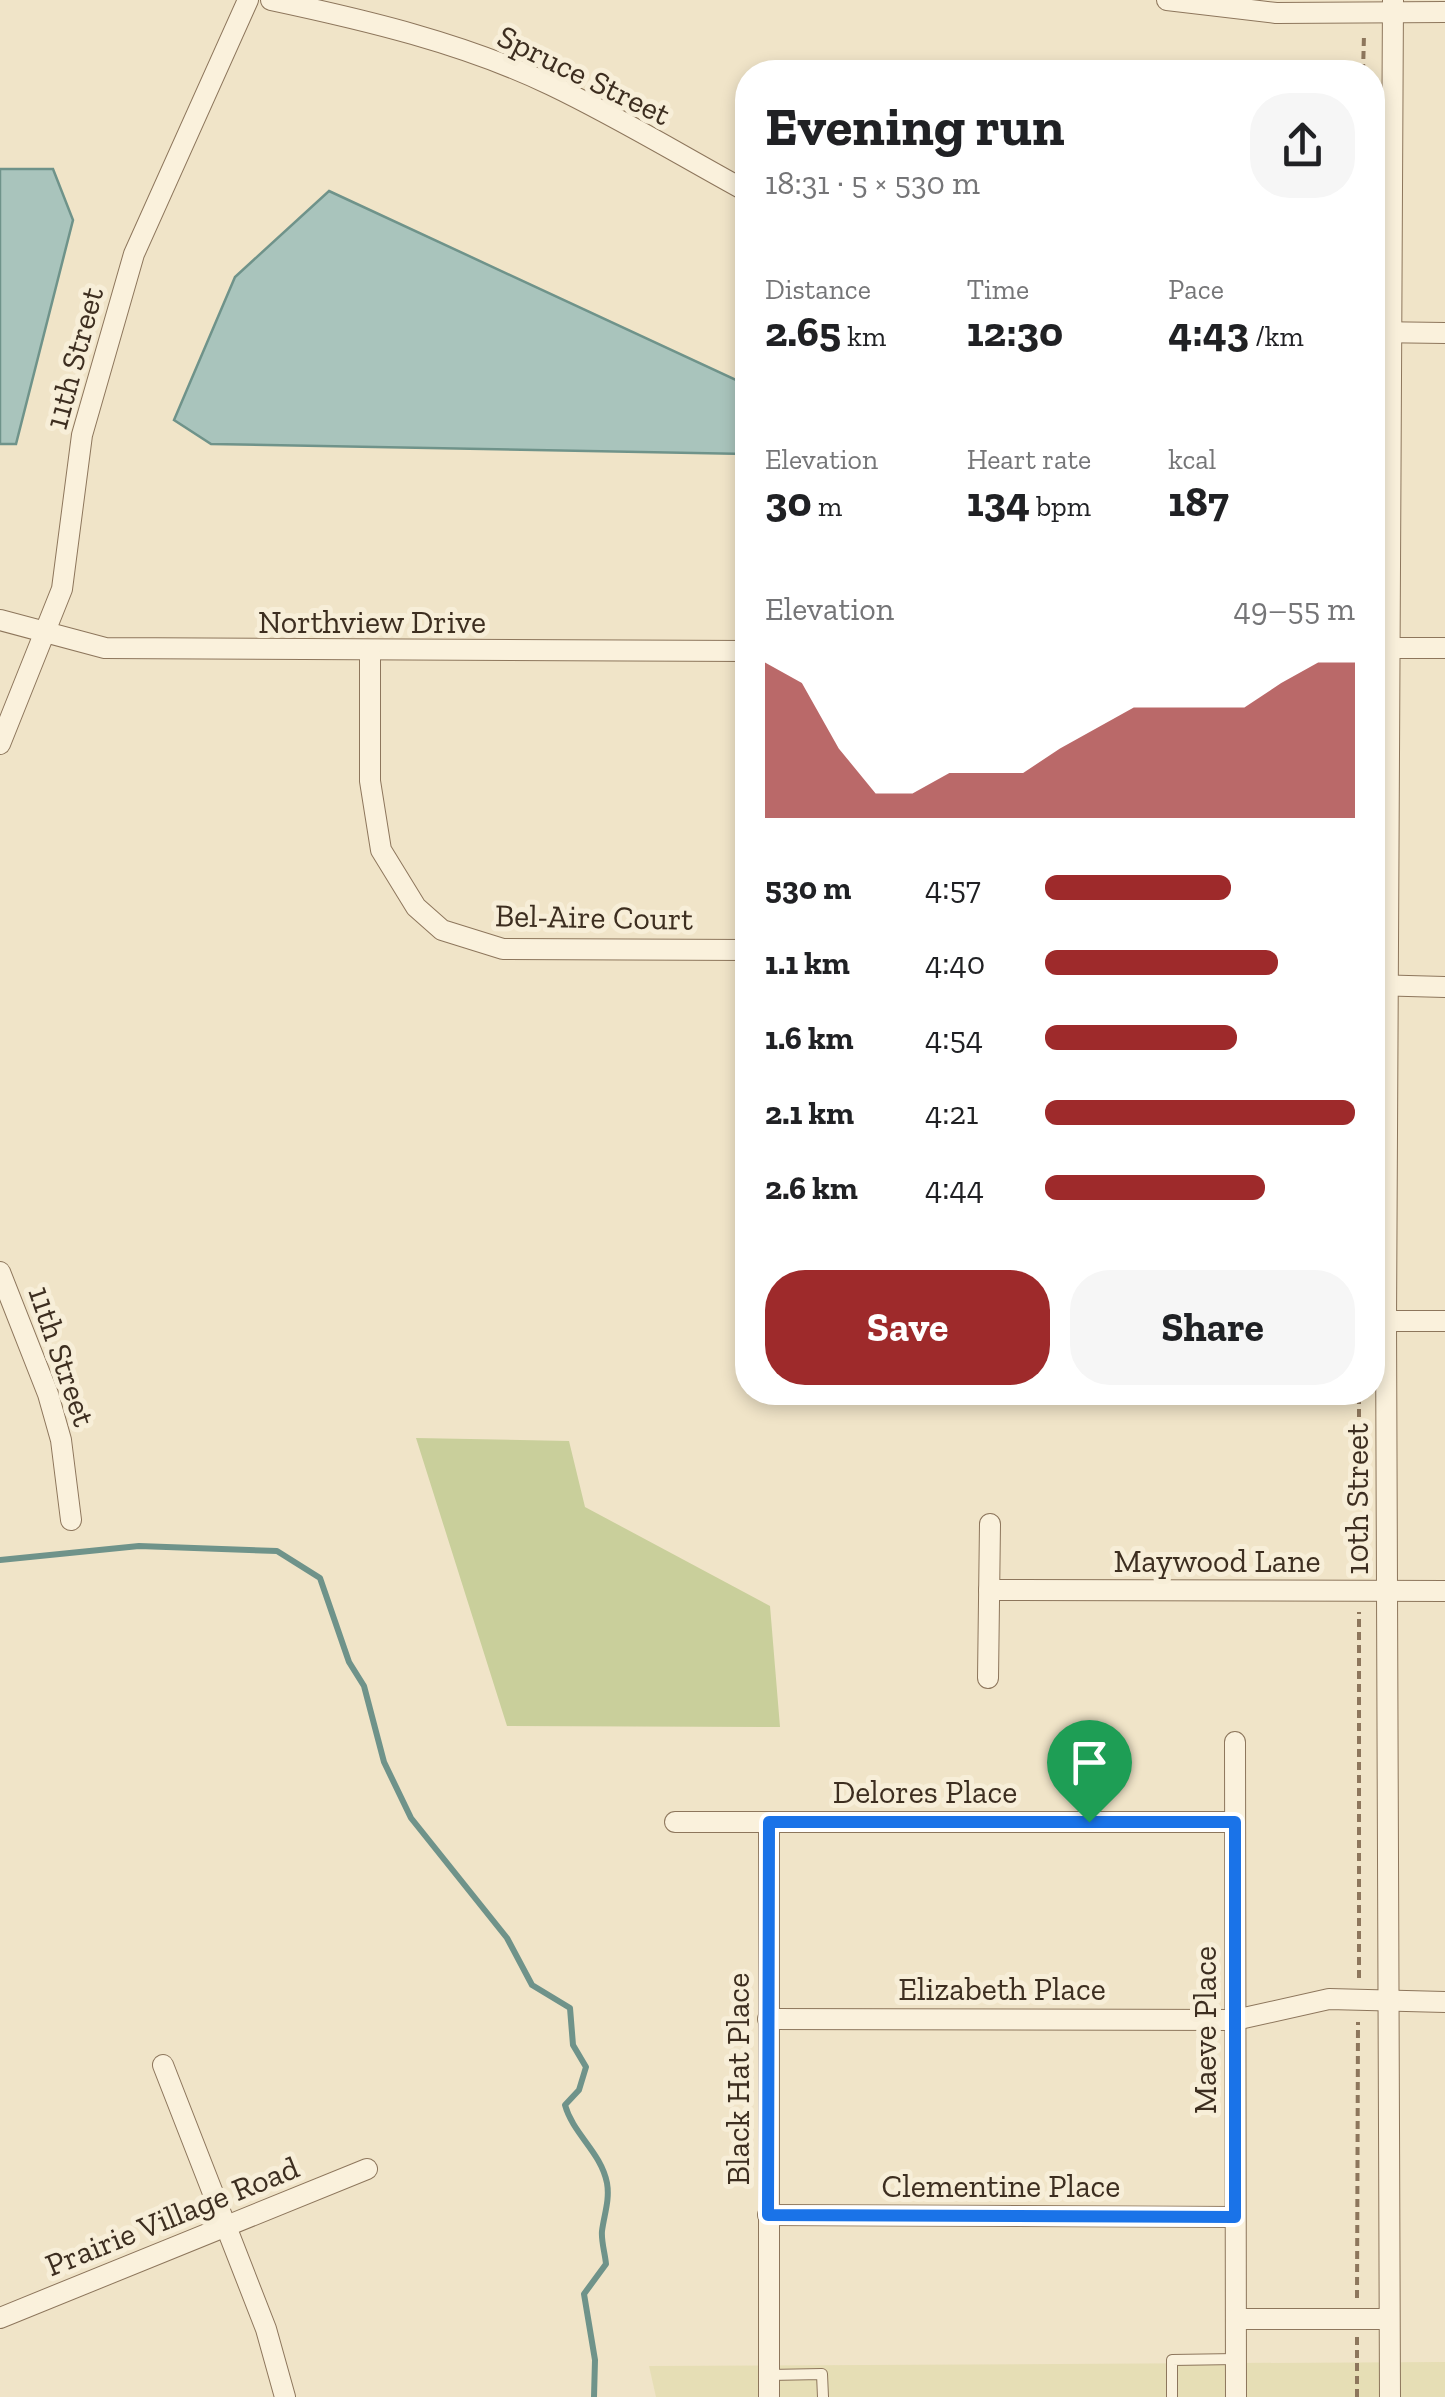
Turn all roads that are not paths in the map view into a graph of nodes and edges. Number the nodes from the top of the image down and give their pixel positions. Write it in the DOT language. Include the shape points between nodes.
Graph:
graph roads {
  1 [pos="248,0"];
  2 [pos="270,0"];
  3 [pos="1167,0"];
  4 [pos="1393,5"];
  5 [pos="1445,12"];
  6 [pos="735,185"];
  7 [pos="1385,224"];
  8 [pos="1385,333"];
  9 [pos="1445,333"];
  10 [pos="0,620"];
  11 [pos="46,630"];
  12 [pos="1385,648"];
  13 [pos="1445,648"];
  14 [pos="735,651"];
  15 [pos="370,653"];
  16 [pos="0,744"];
  17 [pos="735,950"];
  18 [pos="1385,986"];
  19 [pos="1445,987"];
  20 [pos="0,1272"];
  21 [pos="1385,1321"];
  22 [pos="1445,1321"];
  23 [pos="1382,1405"];
  24 [pos="71,1520"];
  25 [pos="990,1524"];
  26 [pos="989,1590"];
  27 [pos="1388,1591"];
  28 [pos="1445,1592"];
  29 [pos="988,1678"];
  30 [pos="1235,1742"];
  31 [pos="675,1822"];
  32 [pos="769,1822"];
  33 [pos="1235,1822"];
  34 [pos="1388,2002"];
  35 [pos="1445,2002"];
  36 [pos="768,2019"];
  37 [pos="1235,2020"];
  38 [pos="164,2064"];
  39 [pos="367,2169"];
  40 [pos="768,2215"];
  41 [pos="1235,2217"];
  42 [pos="226,2227"];
  43 [pos="0,2318"];
  44 [pos="1236,2318"];
  45 [pos="1390,2319"];
  46 [pos="1236,2359"];
  47 [pos="769,2375"];
  48 [pos="286,2397"];
  49 [pos="769,2397"];
  50 [pos="823,2397"];
  51 [pos="1172,2397"];
  52 [pos="1236,2397"];
  53 [pos="1390,2397"];
  1 -- 11 [label="street, 11th Street" via="134,254 82,436 62,589"];
  2 -- 6 [label="street, Spruce Street" via="354,17 549,84"];
  3 -- 4 [label="street" via="1276,13 1364,12"];
  4 -- 5 [label="street"];
  4 -- 7 [label="street, 10th Street"];
  8 -- 9 [label="street"];
  10 -- 11 [label="street, Northview Drive"];
  11 -- 15 [label="street, Northview Drive" via="105,648"];
  11 -- 16 [label="street, 11th Street"];
  12 -- 13 [label="street"];
  14 -- 15 [label="street, Northview Drive"];
  15 -- 17 [label="street, Bel-Aire Court" via="370,781 381,850 416,907 442,930 503,949"];
  18 -- 19 [label="street"];
  20 -- 24 [label="street, 11th Street" via="48,1394"];
  21 -- 22 [label="street"];
  23 -- 27 [label="street, 10th Street"];
  25 -- 26 [label="street"];
  26 -- 27 [label="street, Maywood Lane"];
  26 -- 29 [label="street"];
  27 -- 28 [label="street, Maywood Lane"];
  27 -- 34 [label="street, 10th Street"];
  30 -- 33 [label="street, Maeve Place"];
  31 -- 32 [label="street, Delores Place"];
  32 -- 33 [label="street, Delores Place"];
  32 -- 36 [label="street, Black Hat Place"];
  33 -- 37 [label="street, Maeve Place"];
  34 -- 35 [label="street, Elizabeth Place"];
  34 -- 37 [label="street, Elizabeth Place" via="1315,2002"];
  34 -- 45 [label="street, 10th Street"];
  36 -- 37 [label="street, Elizabeth Place"];
  36 -- 40 [label="street, Black Hat Place"];
  37 -- 41 [label="street, Maeve Place"];
  38 -- 42 [label="street"];
  39 -- 42 [label="street, Prairie Village Road"];
  40 -- 41 [label="street, Clementine Place"];
  40 -- 47 [label="street, Black Hat Place"];
  41 -- 44 [label="street, Maeve Place"];
  42 -- 43 [label="street, Prairie Village Road"];
  42 -- 48 [label="street"];
  44 -- 45 [label="street"];
  44 -- 46 [label="street, Maeve Place"];
  45 -- 53 [label="street, 10th Street"];
  46 -- 51 [label="lane" via="1172,2360"];
  46 -- 52 [label="street, Maeve Place"];
  47 -- 49 [label="street, Black Hat Place"];
  47 -- 50 [label="lane" via="822,2374"];
}
